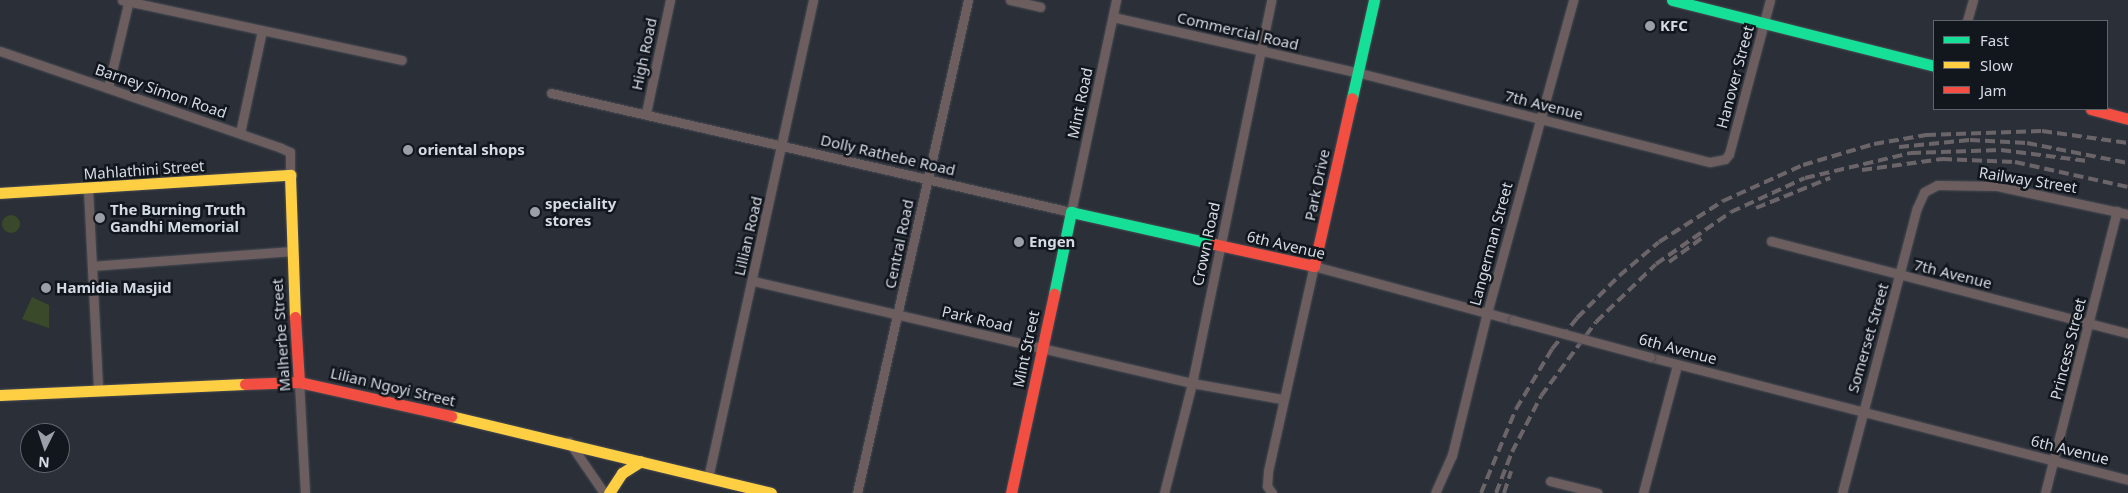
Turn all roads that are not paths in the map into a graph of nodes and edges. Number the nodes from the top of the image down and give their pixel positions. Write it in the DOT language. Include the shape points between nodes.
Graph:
graph roads {
  1 [pos="670,0"];
  2 [pos="813,0"];
  3 [pos="968,0"];
  4 [pos="1010,0"];
  5 [pos="1116,0"];
  6 [pos="1271,0"];
  7 [pos="1374,0"];
  8 [pos="1573,0"];
  9 [pos="1672,0"];
  10 [pos="1770,0"];
  11 [pos="1973,0"];
  12 [pos="127,1"];
  13 [pos="1040,7"];
  14 [pos="1113,16"];
  15 [pos="1967,20"];
  16 [pos="1764,23"];
  17 [pos="262,30"];
  18 [pos="1261,50"];
  19 [pos="0,51"];
  20 [pos="402,60"];
  21 [pos="1933,66"];
  22 [pos="1356,72"];
  23 [pos="108,88"];
  24 [pos="551,93"];
  25 [pos="2095,110"];
  26 [pos="646,113"];
  27 [pos="1539,117"];
  28 [pos="2128,119"];
  29 [pos="240,133"];
  30 [pos="782,147"];
  31 [pos="1725,159"];
  32 [pos="290,175"];
  33 [pos="927,179"];
  34 [pos="88,189"];
  35 [pos="1924,192"];
  36 [pos="0,193"];
  37 [pos="2117,211"];
  38 [pos="1071,212"];
  39 [pos="2128,214"];
  40 [pos="1771,241"];
  41 [pos="1220,246"];
  42 [pos="290,252"];
  43 [pos="92,266"];
  44 [pos="1314,266"];
  45 [pos="1901,275"];
  46 [pos="753,282"];
  47 [pos="1487,313"];
  48 [pos="898,314"];
  49 [pos="2088,323"];
  50 [pos="2128,333"];
  51 [pos="1042,348"];
  52 [pos="1677,365"];
  53 [pos="299,382"];
  54 [pos="1192,383"];
  55 [pos="98,389"];
  56 [pos="0,395"];
  57 [pos="1282,399"];
  58 [pos="1861,412"];
  59 [pos="569,442"];
  60 [pos="641,461"];
  61 [pos="2053,461"];
  62 [pos="708,478"];
  63 [pos="2128,480"];
  64 [pos="1550,481"];
  65 [pos="305,493"];
  66 [pos="604,493"];
  67 [pos="610,493"];
  68 [pos="771,493"];
  69 [pos="857,493"];
  70 [pos="1011,493"];
  71 [pos="1164,493"];
  72 [pos="1272,493"];
  73 [pos="1435,493"];
  74 [pos="1598,493"];
  75 [pos="1643,493"];
  76 [pos="1842,493"];
  77 [pos="2045,493"];
  1 -- 26 [label="street, High Road"];
  2 -- 30 [label="street, Lillian Road"];
  3 -- 33 [label="street, Central Road"];
  4 -- 13 [label="street"];
  5 -- 14 [label="street, Mint Road"];
  6 -- 18 [label="street, Crown Road"];
  7 -- 22 [label="street, Park Drive"];
  8 -- 27 [label="street, Langerman Street"];
  9 -- 16 [label="street"];
  10 -- 16 [label="street, Hanover Street"];
  11 -- 15 [label="street"];
  12 -- 17 [label="street"];
  12 -- 23 [label="street"];
  14 -- 18 [label="street, Commercial Road"];
  14 -- 38 [label="street, Mint Road"];
  16 -- 21 [label="street"];
  16 -- 31 [label="street, Hanover Street" via="1734,138"];
  17 -- 20 [label="street"];
  17 -- 29 [label="street"];
  18 -- 22 [label="street, Commercial Road"];
  18 -- 41 [label="street, Crown Road"];
  19 -- 23 [label="street, Barney Simon Road"];
  22 -- 27 [label="street, 7th Avenue"];
  22 -- 44 [label="street, Park Drive"];
  23 -- 29 [label="street, Barney Simon Road"];
  24 -- 26 [label="street, Dolly Rathebe Road"];
  25 -- 28 [label="street"];
  26 -- 30 [label="street, Dolly Rathebe Road"];
  27 -- 31 [label="street, 7th Avenue" via="1702,160"];
  27 -- 47 [label="street, Langerman Street"];
  29 -- 32 [label="street, Barney Simon Road" via="290,152"];
  30 -- 33 [label="street, Dolly Rathebe Road"];
  30 -- 46 [label="street, Lillian Road"];
  32 -- 34 [label="street, Mahlathini Street"];
  32 -- 42 [label="street, Malherbe Street"];
  33 -- 38 [label="street, Dolly Rathebe Road"];
  33 -- 48 [label="street, Central Road"];
  34 -- 36 [label="street, Mahlathini Street"];
  34 -- 43 [label="street"];
  35 -- 37 [label="street, Railway Street" via="1937,185 1997,186"];
  35 -- 45 [label="street, Somerset Street" via="1916,208"];
  37 -- 39 [label="street, Railway Street"];
  37 -- 49 [label="street, Princess Street"];
  38 -- 41 [label="street, Dolly Rathebe Road"];
  38 -- 51 [label="street, Mint Street"];
  40 -- 45 [label="street, 7th Avenue"];
  41 -- 44 [label="street, 6th Avenue"];
  41 -- 54 [label="street, Crown Road"];
  42 -- 43 [label="street"];
  42 -- 53 [label="street, Malherbe Street"];
  43 -- 55 [label="street"];
  44 -- 47 [label="street, 6th Avenue"];
  44 -- 57 [label="street, Park Drive"];
  45 -- 49 [label="street, 7th Avenue"];
  45 -- 58 [label="street, Somerset Street"];
  46 -- 48 [label="street, Park Road"];
  46 -- 62 [label="street, Lillian Road"];
  47 -- 52 [label="street, 6th Avenue, bridge"];
  47 -- 73 [label="street, Langerman Street" via="1452,455"];
  48 -- 51 [label="street, Park Road"];
  48 -- 69 [label="street, Central Road"];
  49 -- 50 [label="street, 7th Avenue"];
  49 -- 61 [label="street, Princess Street"];
  51 -- 54 [label="street, Park Road"];
  51 -- 70 [label="street, Mint Street"];
  52 -- 58 [label="street, 6th Avenue"];
  52 -- 75 [label="street"];
  53 -- 55 [label="street, Lilian Ngoyi Street"];
  53 -- 59 [label="street, Lilian Ngoyi Street"];
  53 -- 65 [label="street, Malherbe Street"];
  54 -- 57 [label="street, Park Road"];
  54 -- 71 [label="street, Crown Road"];
  55 -- 56 [label="street, Lilian Ngoyi Street"];
  57 -- 72 [label="street, Park Drive" via="1268,471 1267,486"];
  58 -- 61 [label="street, 6th Avenue"];
  58 -- 76 [label="street, Somerset Street"];
  59 -- 60 [label="street, Lilian Ngoyi Street"];
  59 -- 66 [label="street"];
  60 -- 62 [label="street, Lilian Ngoyi Street"];
  60 -- 67 [label="street" via="622,473"];
  61 -- 63 [label="street, 6th Avenue"];
  61 -- 77 [label="street, Princess Street"];
  62 -- 68 [label="street, Lilian Ngoyi Street"];
  64 -- 74 [label="street"];
}
